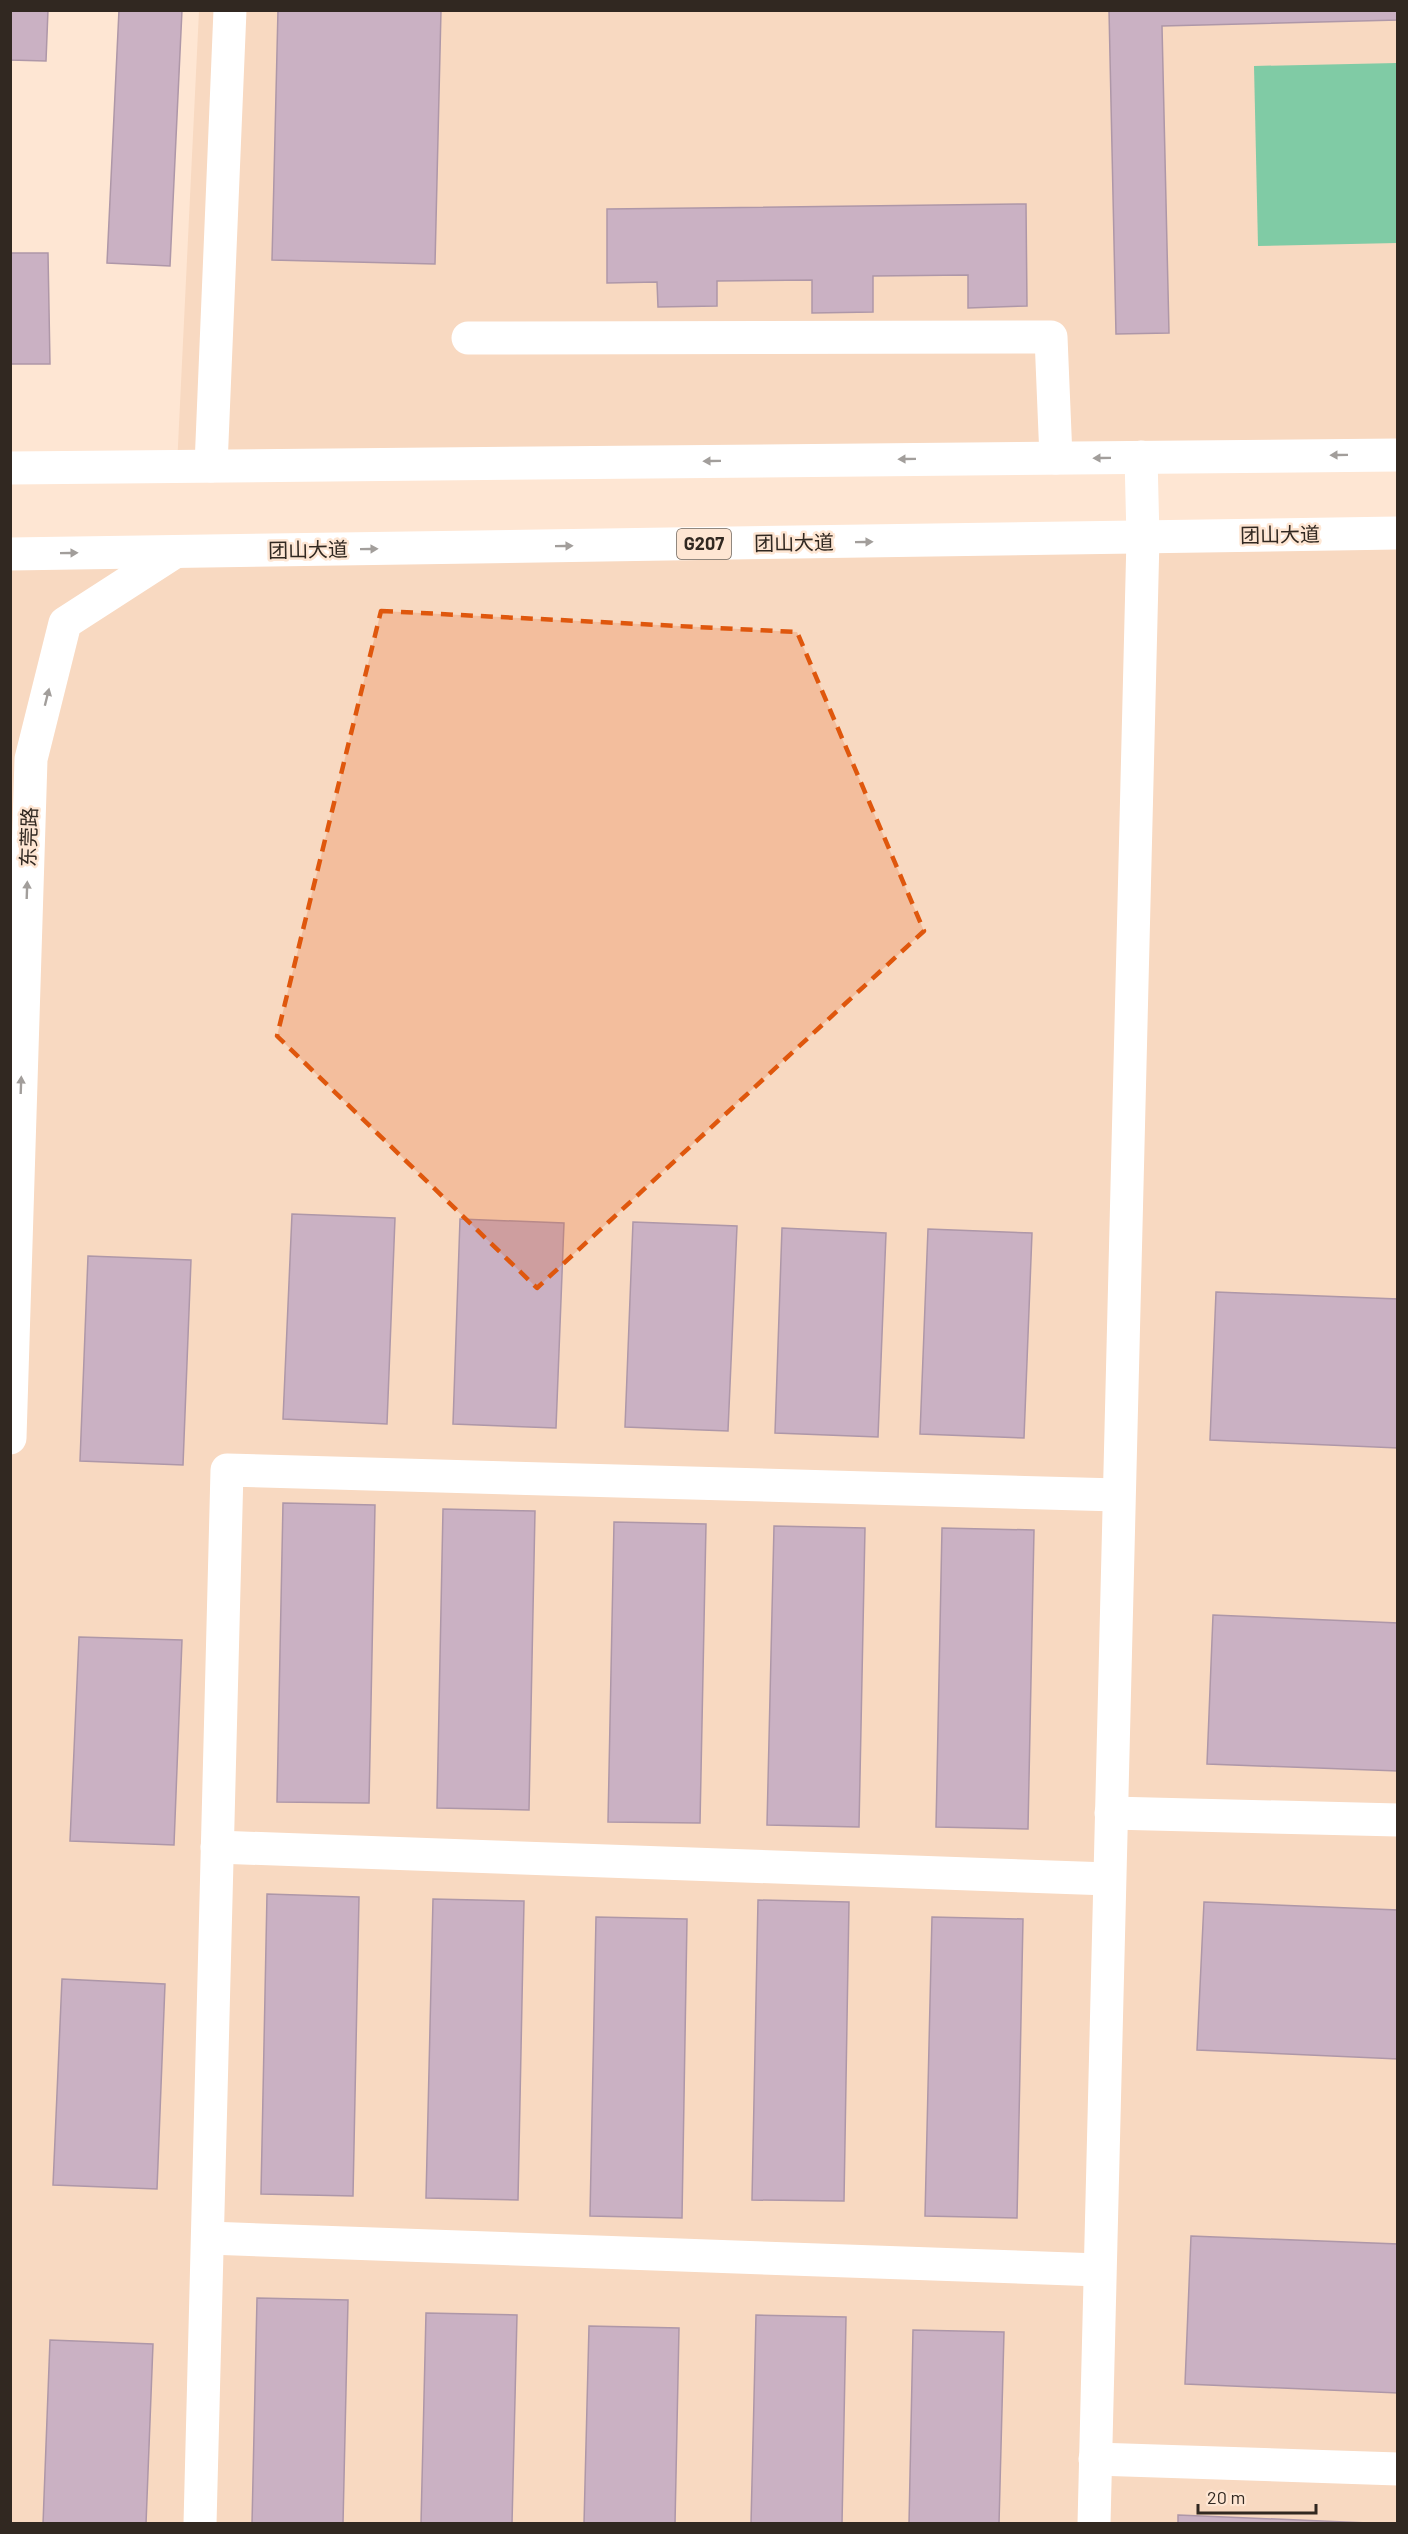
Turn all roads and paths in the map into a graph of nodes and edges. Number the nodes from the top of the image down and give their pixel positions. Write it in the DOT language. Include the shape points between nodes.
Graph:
graph roads {
  1 [pos="230,10"];
  2 [pos="468,338"];
  3 [pos="1398,455"];
  4 [pos="1141,457"];
  5 [pos="1056,458"];
  6 [pos="211,466"];
  7 [pos="10,468"];
  8 [pos="1398,533"];
  9 [pos="1143,538"];
  10 [pos="175,552"];
  11 [pos="10,554"];
  12 [pos="10,1437"];
  13 [pos="1118,1495"];
  14 [pos="1111,1813"];
  15 [pos="1398,1820"];
  16 [pos="217,1847"];
  17 [pos="1109,1879"];
  18 [pos="208,2238"];
  19 [pos="1099,2270"];
  20 [pos="1095,2459"];
  21 [pos="1398,2469"];
  22 [pos="200,2523"];
  23 [pos="1094,2523"];
  1 -- 6 [label="main road"];
  2 -- 5 [label="main road" via="1050,337"];
  3 -- 4 [label="main road, one-way"];
  4 -- 5 [label="main road, one-way"];
  4 -- 9 [label="main road"];
  5 -- 6 [label="main road, one-way"];
  6 -- 7 [label="main road"];
  8 -- 9 [label="main road, 团山大道 / G207"];
  10 -- 9 [label="main road, 团山大道 / G207, one-way"];
  9 -- 13 [label="main road"];
  11 -- 10 [label="main road, 团山大道 / G207, one-way"];
  12 -- 10 [label="main road, 东莞路, one-way" via="32,759 65,623"];
  13 -- 14 [label="main road"];
  13 -- 16 [label="main road" via="226,1470"];
  14 -- 15 [label="main road"];
  14 -- 17 [label="main road"];
  16 -- 17 [label="main road"];
  16 -- 18 [label="main road"];
  17 -- 19 [label="main road"];
  18 -- 19 [label="main road"];
  18 -- 22 [label="main road"];
  19 -- 20 [label="main road"];
  20 -- 21 [label="main road"];
  20 -- 23 [label="main road"];
}
